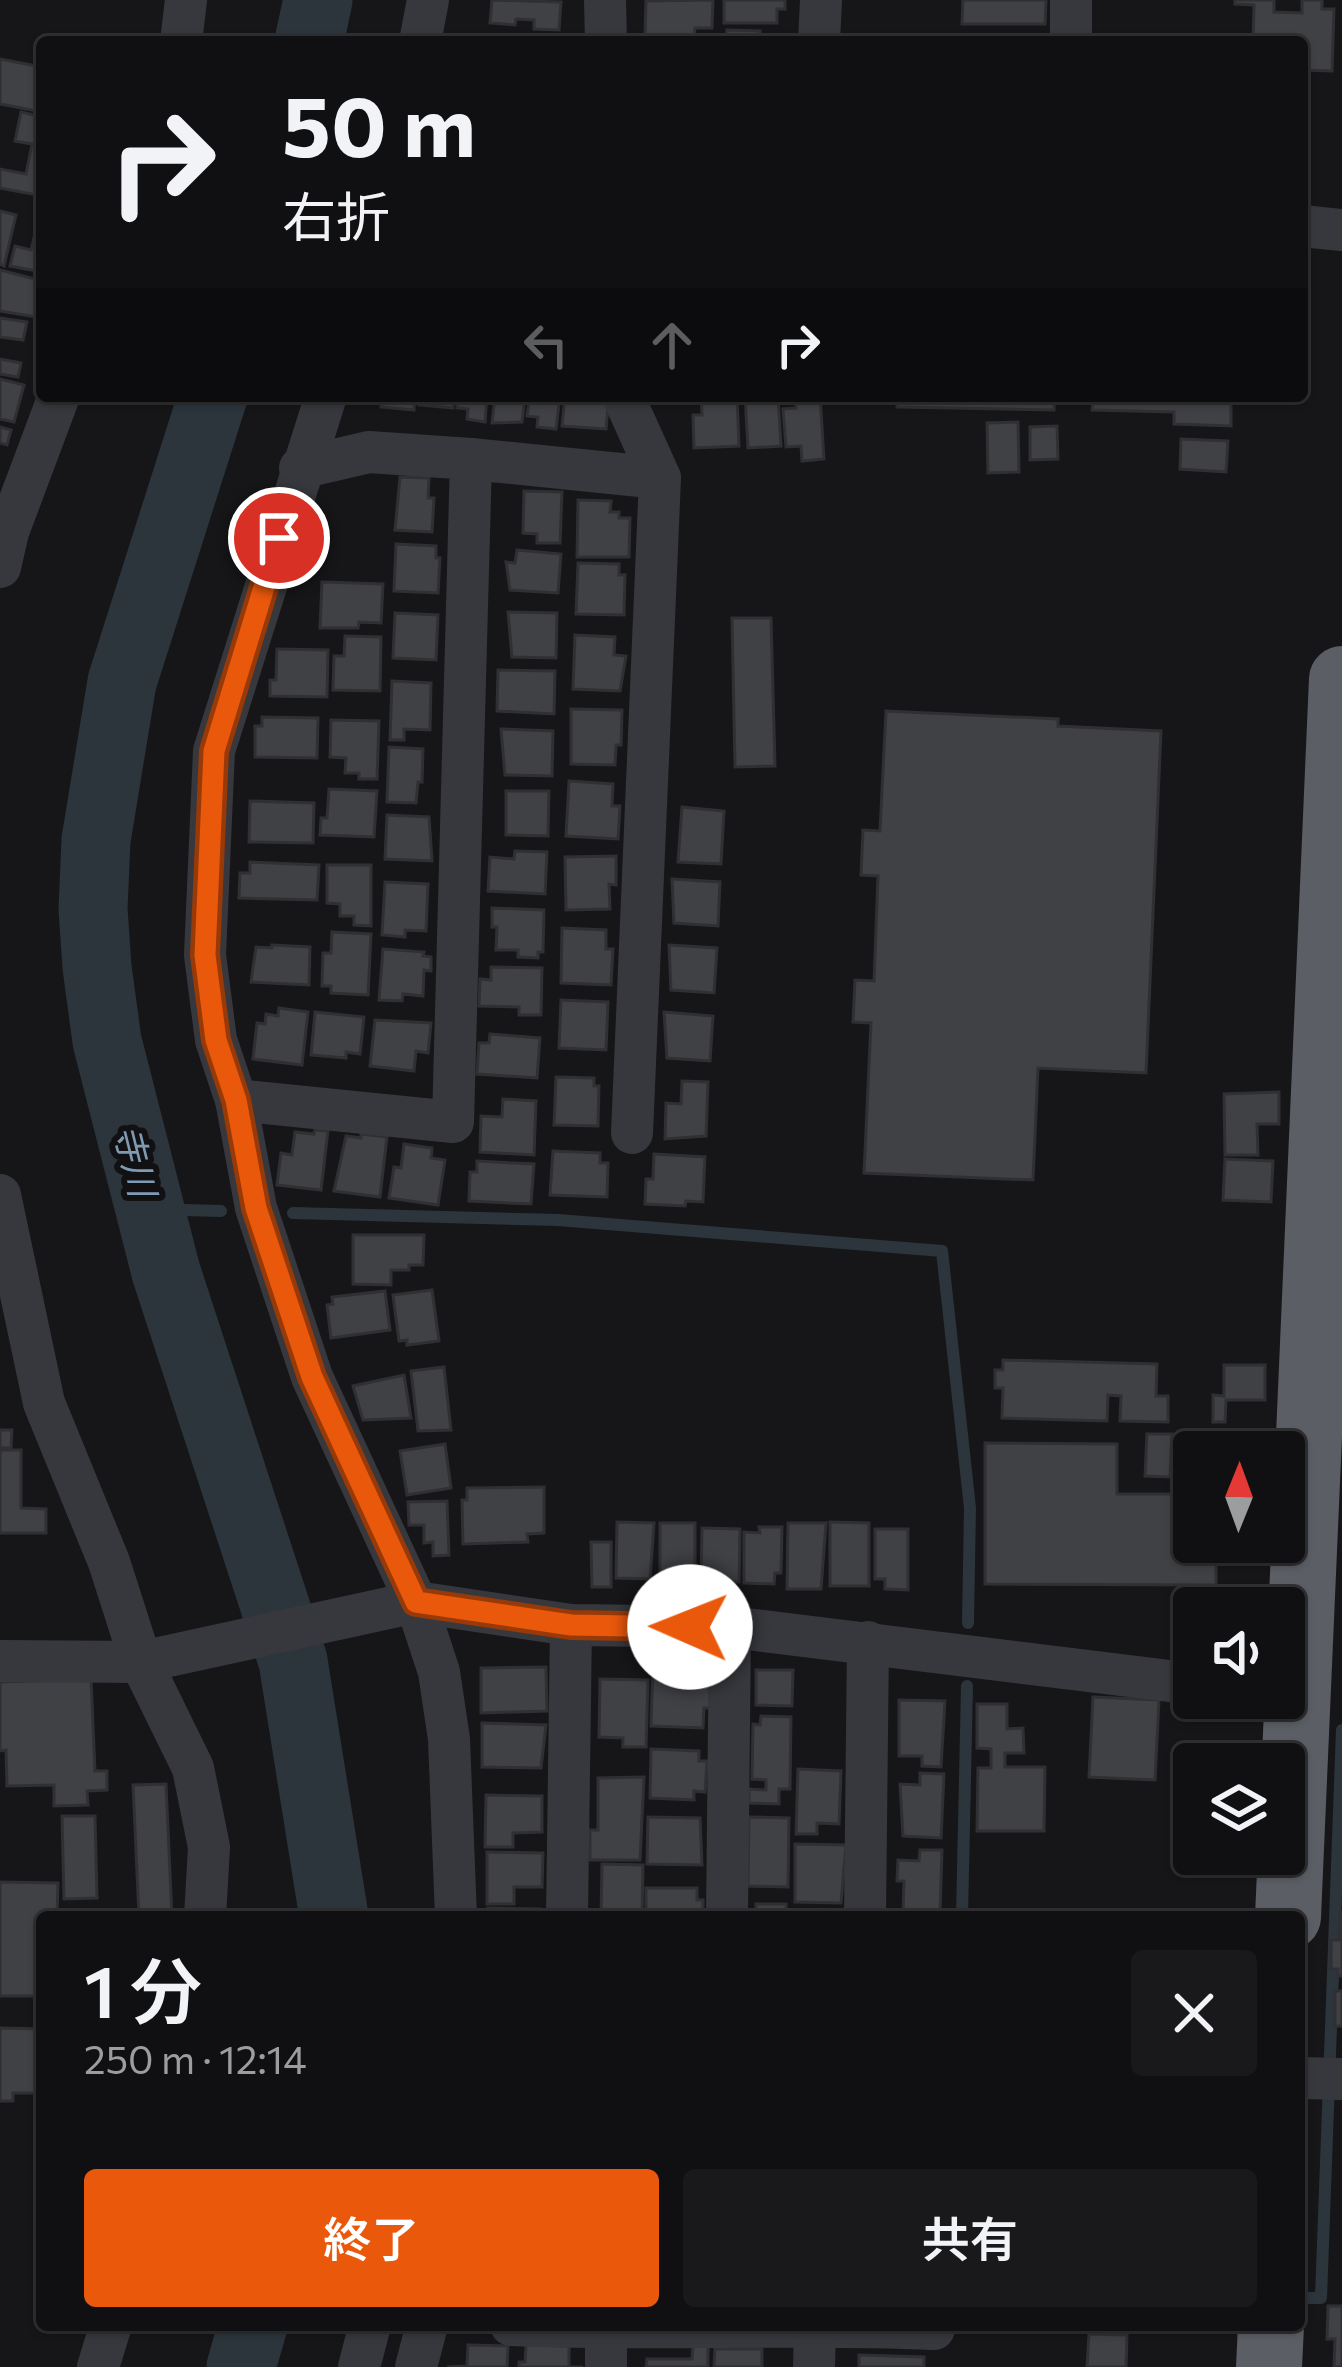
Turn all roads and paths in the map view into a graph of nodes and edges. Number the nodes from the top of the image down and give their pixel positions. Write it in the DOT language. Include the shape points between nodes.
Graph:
graph roads {
  1 [pos="186,0"];
  2 [pos="428,0"];
  3 [pos="605,0"];
  4 [pos="820,0"];
  5 [pos="1071,0"];
  6 [pos="183,36"];
  7 [pos="421,36"];
  8 [pos="605,36"];
  9 [pos="819,36"];
  10 [pos="1071,36"];
  11 [pos="1308,227"];
  12 [pos="1342,230"];
  13 [pos="56,402"];
  14 [pos="324,402"];
  15 [pos="626,402"];
  16 [pos="471,459"];
  17 [pos="300,468"];
  18 [pos="660,478"];
  19 [pos="0,567"];
  20 [pos="1342,679"];
  21 [pos="236,1100"];
  22 [pos="632,1133"];
  23 [pos="0,1195"];
  24 [pos="1330,1225"];
  25 [pos="1300,1587"];
  26 [pos="404,1603"];
  27 [pos="571,1625"];
  28 [pos="730,1628"];
  29 [pos="868,1642"];
  30 [pos="152,1659"];
  31 [pos="0,1661"];
  32 [pos="1173,1681"];
  33 [pos="1291,1719"];
  34 [pos="205,1911"];
  35 [pos="456,1911"];
  36 [pos="567,1911"];
  37 [pos="727,1911"];
  38 [pos="865,1911"];
  39 [pos="1288,1911"];
  40 [pos="1305,2078"];
  41 [pos="1342,2079"];
  42 [pos="109,2331"];
  43 [pos="368,2331"];
  44 [pos="425,2331"];
  45 [pos="561,2331"];
  46 [pos="690,2331"];
  47 [pos="815,2331"];
  48 [pos="1271,2331"];
  49 [pos="606,2349"];
  50 [pos="98,2367"];
  51 [pos="358,2367"];
  52 [pos="416,2367"];
  53 [pos="814,2367"];
  54 [pos="1269,2367"];
  1 -- 6 [label="street"];
  2 -- 7 [label="street"];
  3 -- 8 [label="street"];
  4 -- 9 [label="street"];
  5 -- 10 [label="street"];
  11 -- 12 [label="street"];
  13 -- 19 [label="street"];
  14 -- 17 [label="street"];
  15 -- 18 [label="street"];
  16 -- 17 [label="street" via="369,452"];
  16 -- 18 [label="street"];
  16 -- 21 [label="street" via="453,1121"];
  17 -- 21 [label="street" via="214,751 205,955 216,1040"];
  18 -- 22 [label="street"];
  20 -- 24 [label="highway"];
  21 -- 26 [label="street" via="256,1208 312,1377"];
  23 -- 30 [label="street" via="44,1403"];
  24 -- 25 [label="highway"];
  26 -- 27 [label="street"];
  26 -- 30 [label="street"];
  26 -- 35 [label="street" via="439,1672"];
  27 -- 28 [label="street"];
  27 -- 36 [label="street"];
  28 -- 29 [label="street"];
  28 -- 37 [label="street"];
  29 -- 32 [label="street"];
  29 -- 38 [label="street"];
  30 -- 31 [label="street"];
  30 -- 34 [label="street" via="193,1768 208,1847"];
  33 -- 39 [label="highway"];
  40 -- 41 [label="street"];
  42 -- 50 [label="street"];
  43 -- 51 [label="street"];
  44 -- 52 [label="street"];
  45 -- 49 [label="street"];
  46 -- 49 [label="street"];
  47 -- 53 [label="street"];
  48 -- 54 [label="highway"];
}
